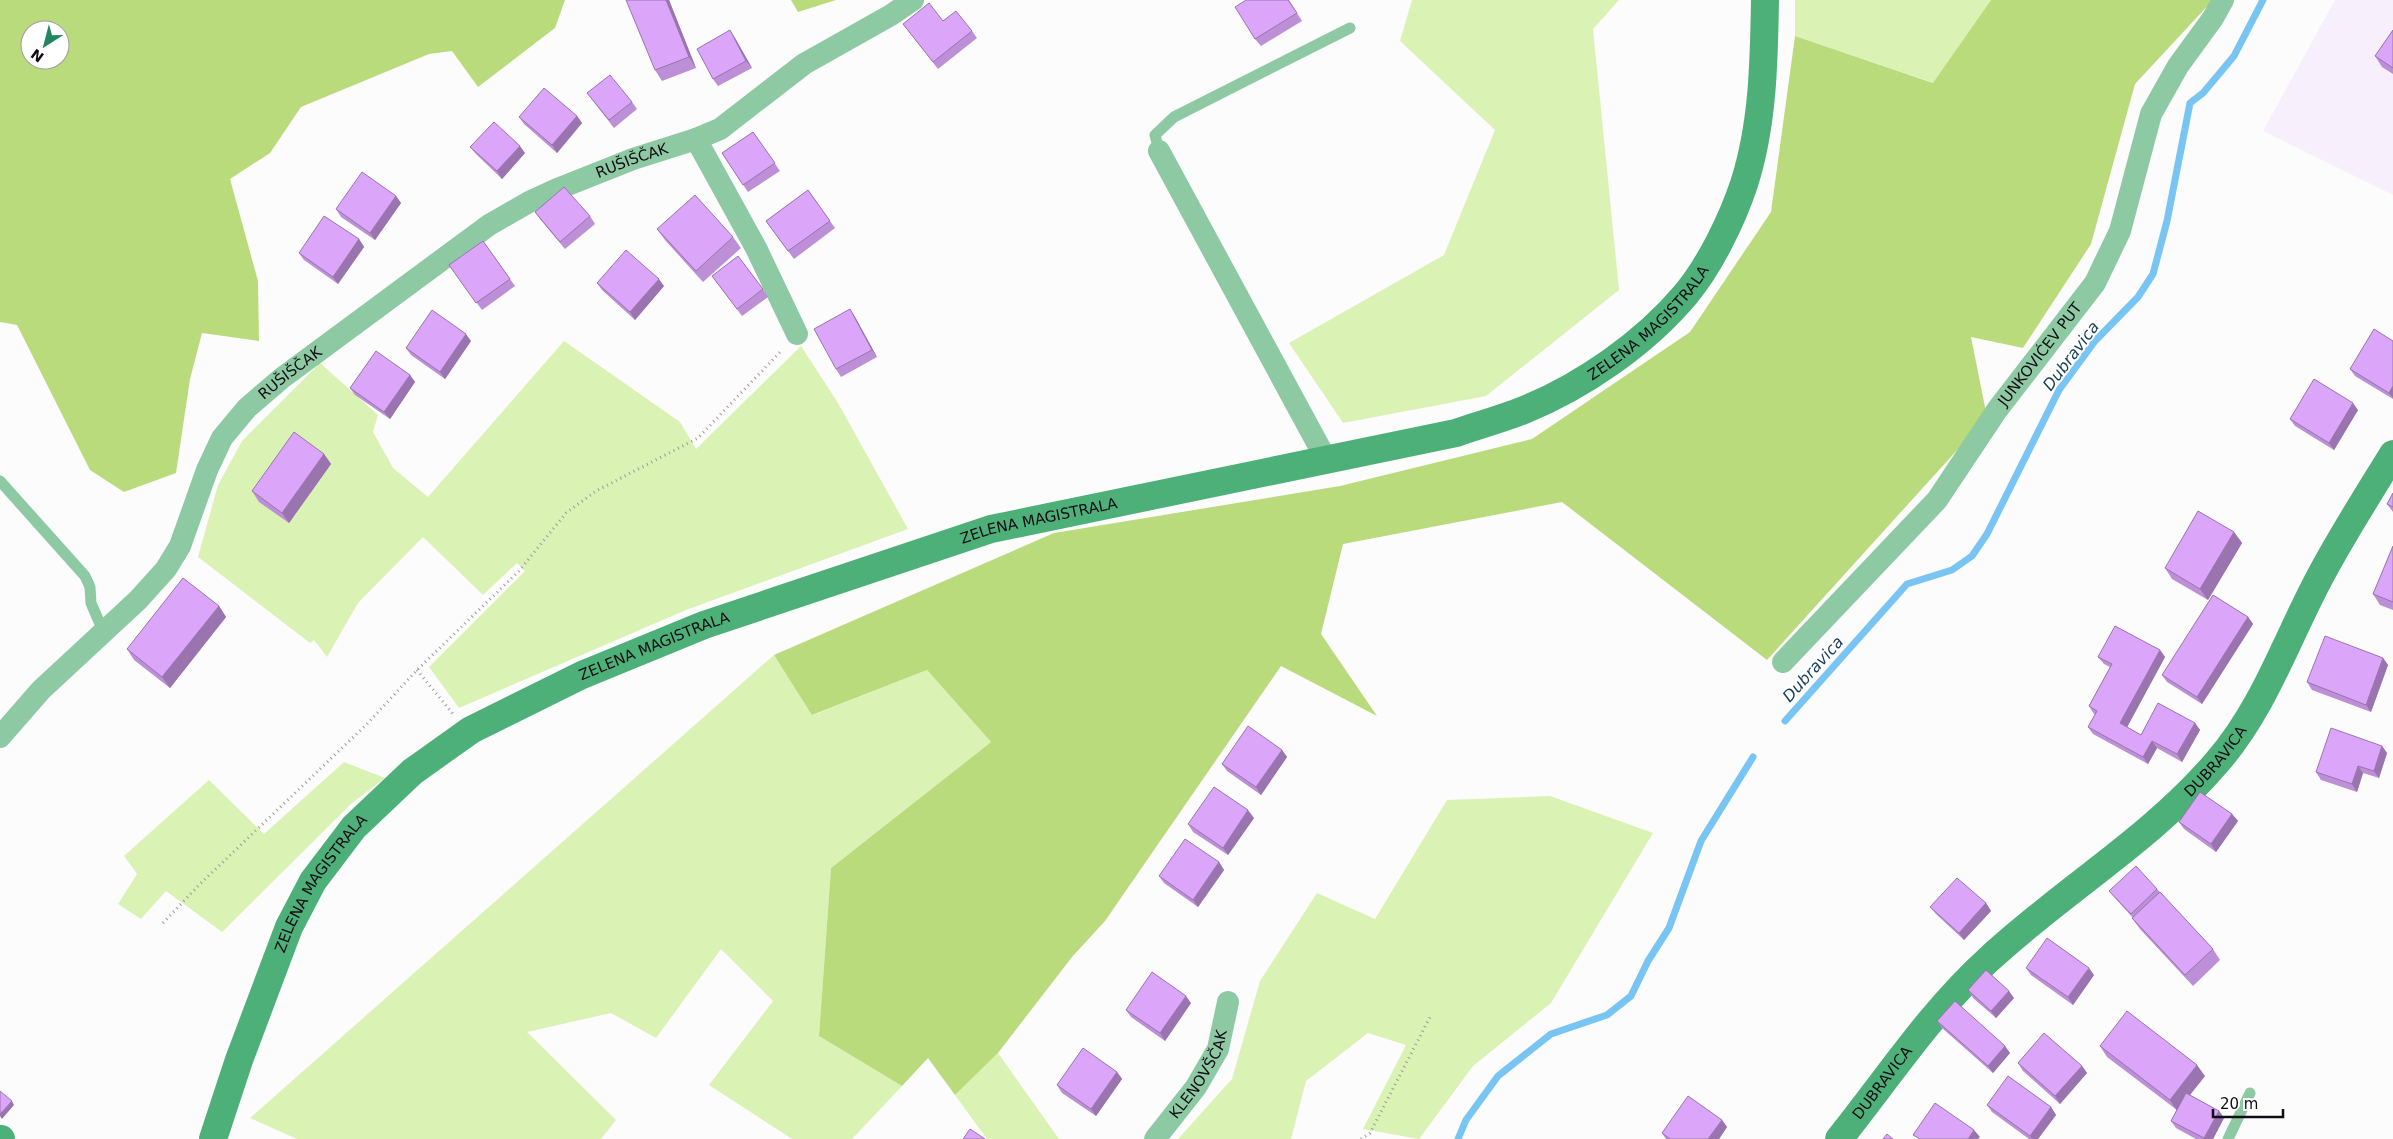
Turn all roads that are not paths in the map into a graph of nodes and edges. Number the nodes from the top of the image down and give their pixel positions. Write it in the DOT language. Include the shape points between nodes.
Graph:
graph roads {
  1 [pos="913,0"];
  2 [pos="1765,0"];
  3 [pos="2223,0"];
  4 [pos="1350,28"];
  5 [pos="696,139"];
  6 [pos="1158,151"];
  7 [pos="796,334"];
  8 [pos="2393,454"];
  9 [pos="1327,461"];
  10 [pos="0,481"];
  11 [pos="103,631"];
  12 [pos="1784,662"];
  13 [pos="0,737"];
  14 [pos="1228,1002"];
  15 [pos="2250,1092"];
  16 [pos="213,1139"];
  17 [pos="1155,1139"];
  18 [pos="1840,1139"];
  19 [pos="2228,1139"];
  1 -- 5 [label="street, RUŠIŠČAK" via="804,64 720,129"];
  2 -- 9 [label="street, ZELENA MAGISTRALA" via="1764,73 1756,132 1744,183 1726,232 1686,294 1632,348 1562,393 1523,411 1456,433"];
  3 -- 12 [label="street, JUNKOVIĆEV PUT" via="2178,66 2152,114 2120,231 2095,283 1997,410 1938,500"];
  4 -- 6 [label="lane" via="1174,117 1155,136"];
  5 -- 7 [label="street" via="756,248"];
  5 -- 11 [label="street, RUŠIŠČAK" via="633,159 529,202 489,225 282,378 247,408 222,438 206,470 180,546 166,569"];
  6 -- 9 [label="street"];
  8 -- 18 [label="street, DUBRAVICA" via="2322,573 2256,704 2228,750 2179,803 2010,939 1958,988 1910,1044"];
  9 -- 16 [label="street, ZELENA MAGISTRALA" via="991,529 704,625 582,675 468,732 412,772 354,826 313,880 289,927"];
  10 -- 11 [label="lane" via="85,576 91,603"];
  11 -- 13 [label="street, RUŠIŠČAK" via="41,690"];
  14 -- 17 [label="street, KLENOVŠČAK" via="1218,1049 1196,1087"];
  15 -- 19 [label="lane"];
}
